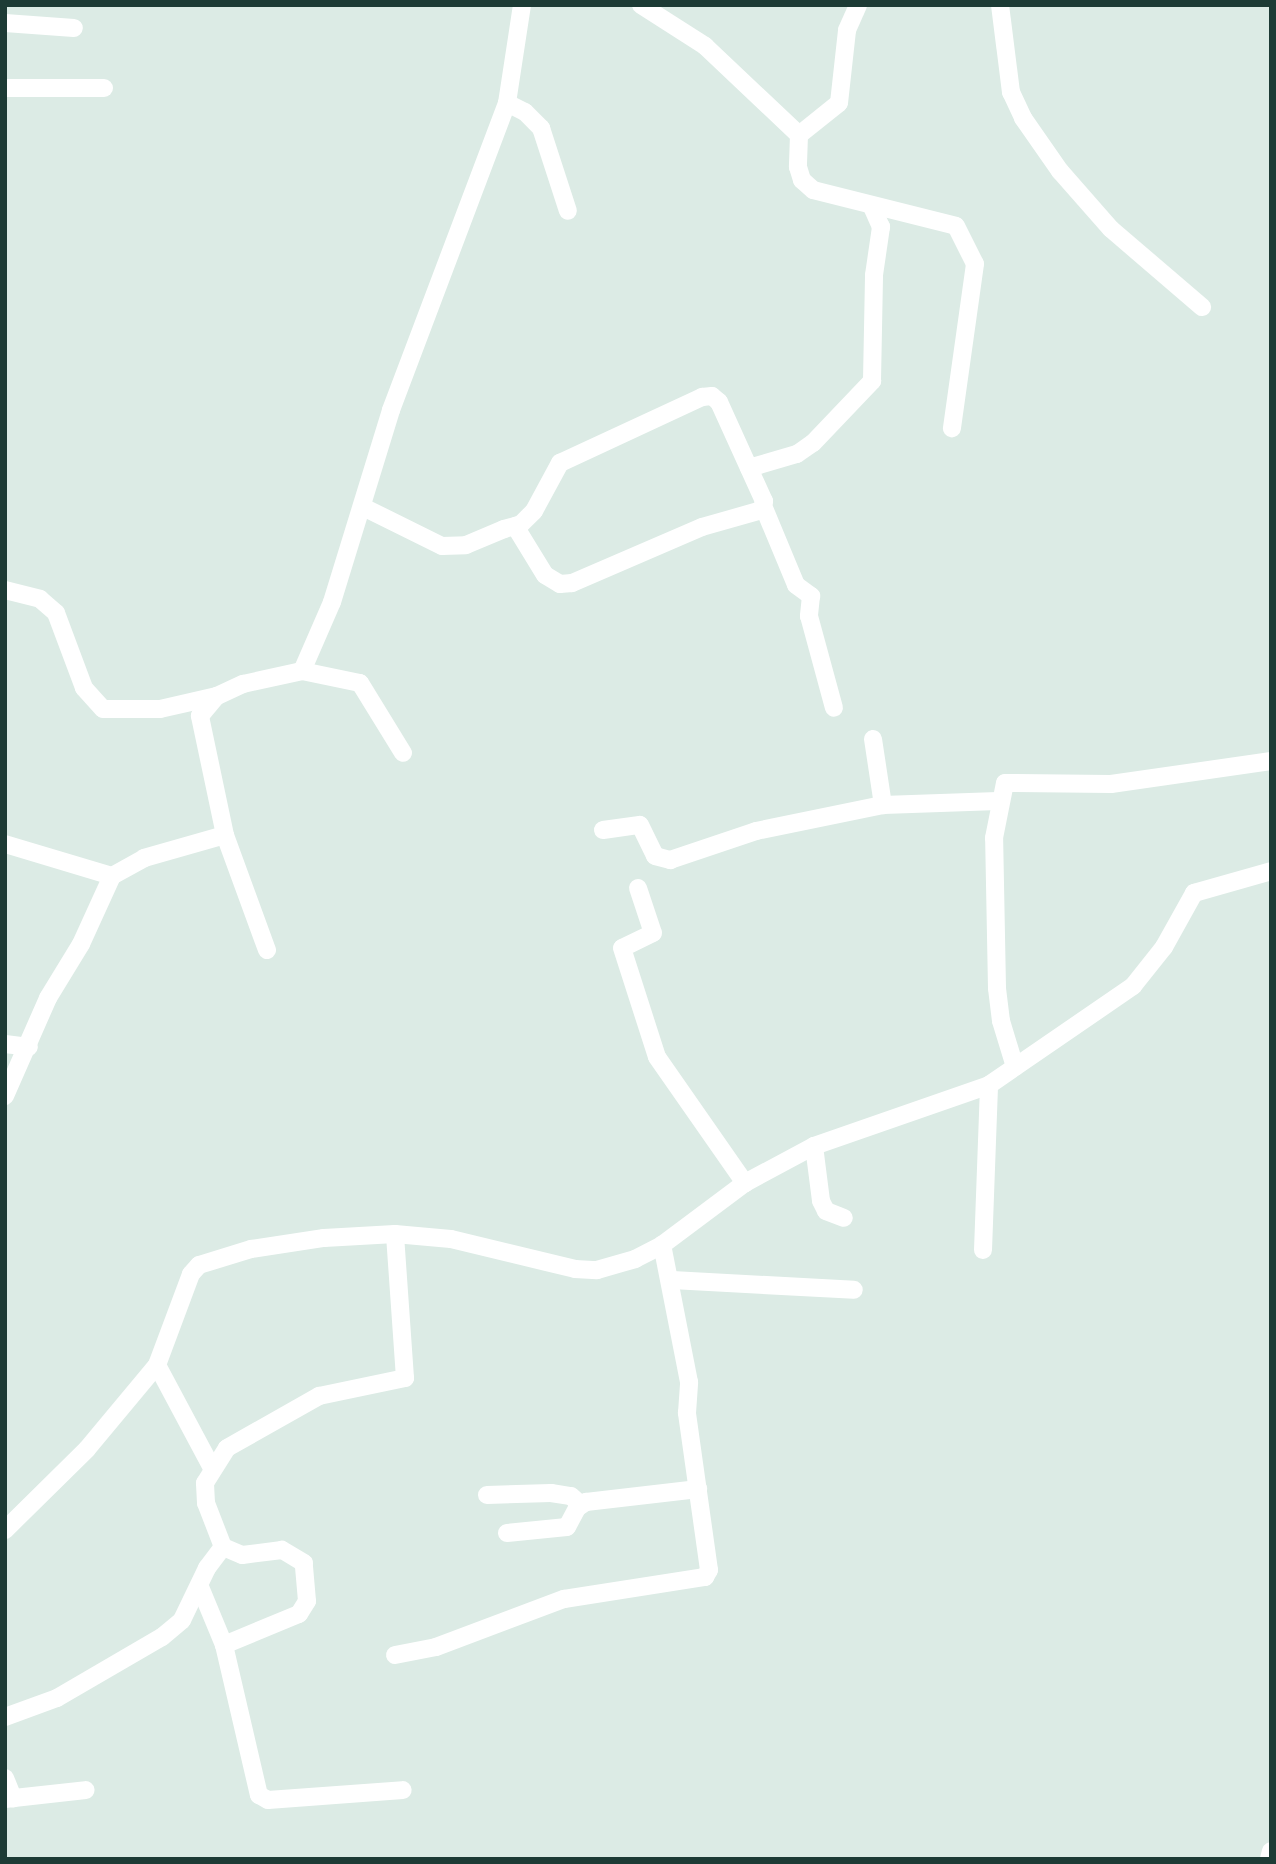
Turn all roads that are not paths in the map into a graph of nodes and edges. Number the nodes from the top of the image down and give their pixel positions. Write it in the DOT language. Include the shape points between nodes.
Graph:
graph roads {
  1 [pos="522,5"];
  2 [pos="640,5"];
  3 [pos="858,5"];
  4 [pos="1000,5"];
  5 [pos="5,23"];
  6 [pos="74,28"];
  7 [pos="104,88"];
  8 [pos="5,89"];
  9 [pos="507,103"];
  10 [pos="799,135"];
  11 [pos="871,205"];
  12 [pos="568,211"];
  13 [pos="1202,307"];
  14 [pos="952,428"];
  15 [pos="749,468"];
  16 [pos="363,507"];
  17 [pos="764,508"];
  18 [pos="514,526"];
  19 [pos="5,590"];
  20 [pos="302,671"];
  21 [pos="217,696"];
  22 [pos="834,708"];
  23 [pos="873,739"];
  24 [pos="403,753"];
  25 [pos="1271,761"];
  26 [pos="998,801"];
  27 [pos="883,805"];
  28 [pos="603,830"];
  29 [pos="225,835"];
  30 [pos="5,844"];
  31 [pos="1271,871"];
  32 [pos="112,876"];
  33 [pos="638,888"];
  34 [pos="267,950"];
  35 [pos="5,1044"];
  36 [pos="29,1047"];
  37 [pos="1016,1067"];
  38 [pos="989,1084"];
  39 [pos="5,1096"];
  40 [pos="814,1146"];
  41 [pos="746,1183"];
  42 [pos="844,1218"];
  43 [pos="395,1234"];
  44 [pos="662,1245"];
  45 [pos="983,1250"];
  46 [pos="672,1280"];
  47 [pos="854,1290"];
  48 [pos="157,1365"];
  49 [pos="212,1468"];
  50 [pos="698,1489"];
  51 [pos="487,1495"];
  52 [pos="580,1504"];
  53 [pos="14,1508"];
  54 [pos="5,1530"];
  55 [pos="507,1532"];
  56 [pos="223,1547"];
  57 [pos="200,1587"];
  58 [pos="224,1645"];
  59 [pos="395,1655"];
  60 [pos="5,1717"];
  61 [pos="5,1778"];
  62 [pos="86,1790"];
  63 [pos="403,1790"];
  64 [pos="9,1798"];
  65 [pos="1271,1851"];
  66 [pos="1269,1859"];
  1 -- 9 [label="street"];
  2 -- 10 [label="street" via="705,46"];
  3 -- 10 [label="street" via="847,30 839,103"];
  4 -- 13 [label="street" via="1011,92 1023,118 1111,229"];
  5 -- 6 [label="street"];
  7 -- 8 [label="street"];
  9 -- 12 [label="street" via="541,128"];
  9 -- 16 [label="street" via="391,410"];
  10 -- 11 [label="street" via="802,180 813,190"];
  11 -- 14 [label="street" via="956,226 969,246 975,264"];
  11 -- 15 [label="street" via="881,228 874,275 872,381 805,449"];
  15 -- 17 [label="street"];
  15 -- 18 [label="street" via="719,402 702,397 560,463 534,512"];
  16 -- 18 [label="street" via="453,548"];
  16 -- 20 [label="street" via="332,602"];
  17 -- 18 [label="street" via="702,527 581,581 560,584 536,565"];
  17 -- 22 [label="street" via="796,585 811,596 809,616"];
  19 -- 21 [label="street" via="40,599 56,613 84,688 103,709 160,709"];
  20 -- 21 [label="street" via="254,680"];
  20 -- 24 [label="street" via="360,683"];
  21 -- 29 [label="street" via="200,716 200,727"];
  23 -- 27 [label="street"];
  25 -- 26 [label="street" via="1111,784 1011,780 1000,788"];
  26 -- 27 [label="street"];
  26 -- 37 [label="street" via="994,838 997,988 1001,1021"];
  27 -- 28 [label="street" via="756,831 670,860 655,856 640,825"];
  29 -- 32 [label="street" via="144,858"];
  29 -- 34 [label="street"];
  30 -- 32 [label="street"];
  31 -- 37 [label="street" via="1194,893 1164,947 1133,986"];
  32 -- 36 [label="street" via="81,944 48,998"];
  33 -- 41 [label="street" via="653,933 622,948 657,1057"];
  35 -- 36 [label="street"];
  36 -- 39 [label="street"];
  37 -- 38 [label="street"];
  38 -- 40 [label="street"];
  38 -- 45 [label="street"];
  40 -- 41 [label="street"];
  40 -- 42 [label="street" via="825,1211"];
  41 -- 44 [label="street"];
  43 -- 44 [label="street" via="451,1239 597,1270"];
  43 -- 48 [label="street" via="251,1249 199,1265 191,1274"];
  43 -- 49 [label="street" via="405,1378 319,1395 243,1437"];
  44 -- 46 [label="street"];
  46 -- 47 [label="street"];
  46 -- 50 [label="street" via="689,1382 688,1413"];
  48 -- 49 [label="street"];
  48 -- 53 [label="street" via="88,1449"];
  49 -- 56 [label="street" via="203,1494"];
  50 -- 52 [label="street"];
  50 -- 59 [label="street" via="709,1570 705,1577 564,1599 436,1647"];
  51 -- 52 [label="street" via="551,1493 571,1496"];
  52 -- 55 [label="street" via="567,1527"];
  53 -- 54 [label="street"];
  56 -- 57 [label="street"];
  56 -- 58 [label="street" via="242,1555 282,1550 298,1555 304,1563 307,1601 292,1619"];
  57 -- 58 [label="street"];
  57 -- 60 [label="street" via="183,1620 162,1637 57,1698"];
  58 -- 63 [label="street" via="259,1795 268,1800"];
  61 -- 64 [label="street"];
  62 -- 64 [label="street"];
  65 -- 66 [label="street"];
}
